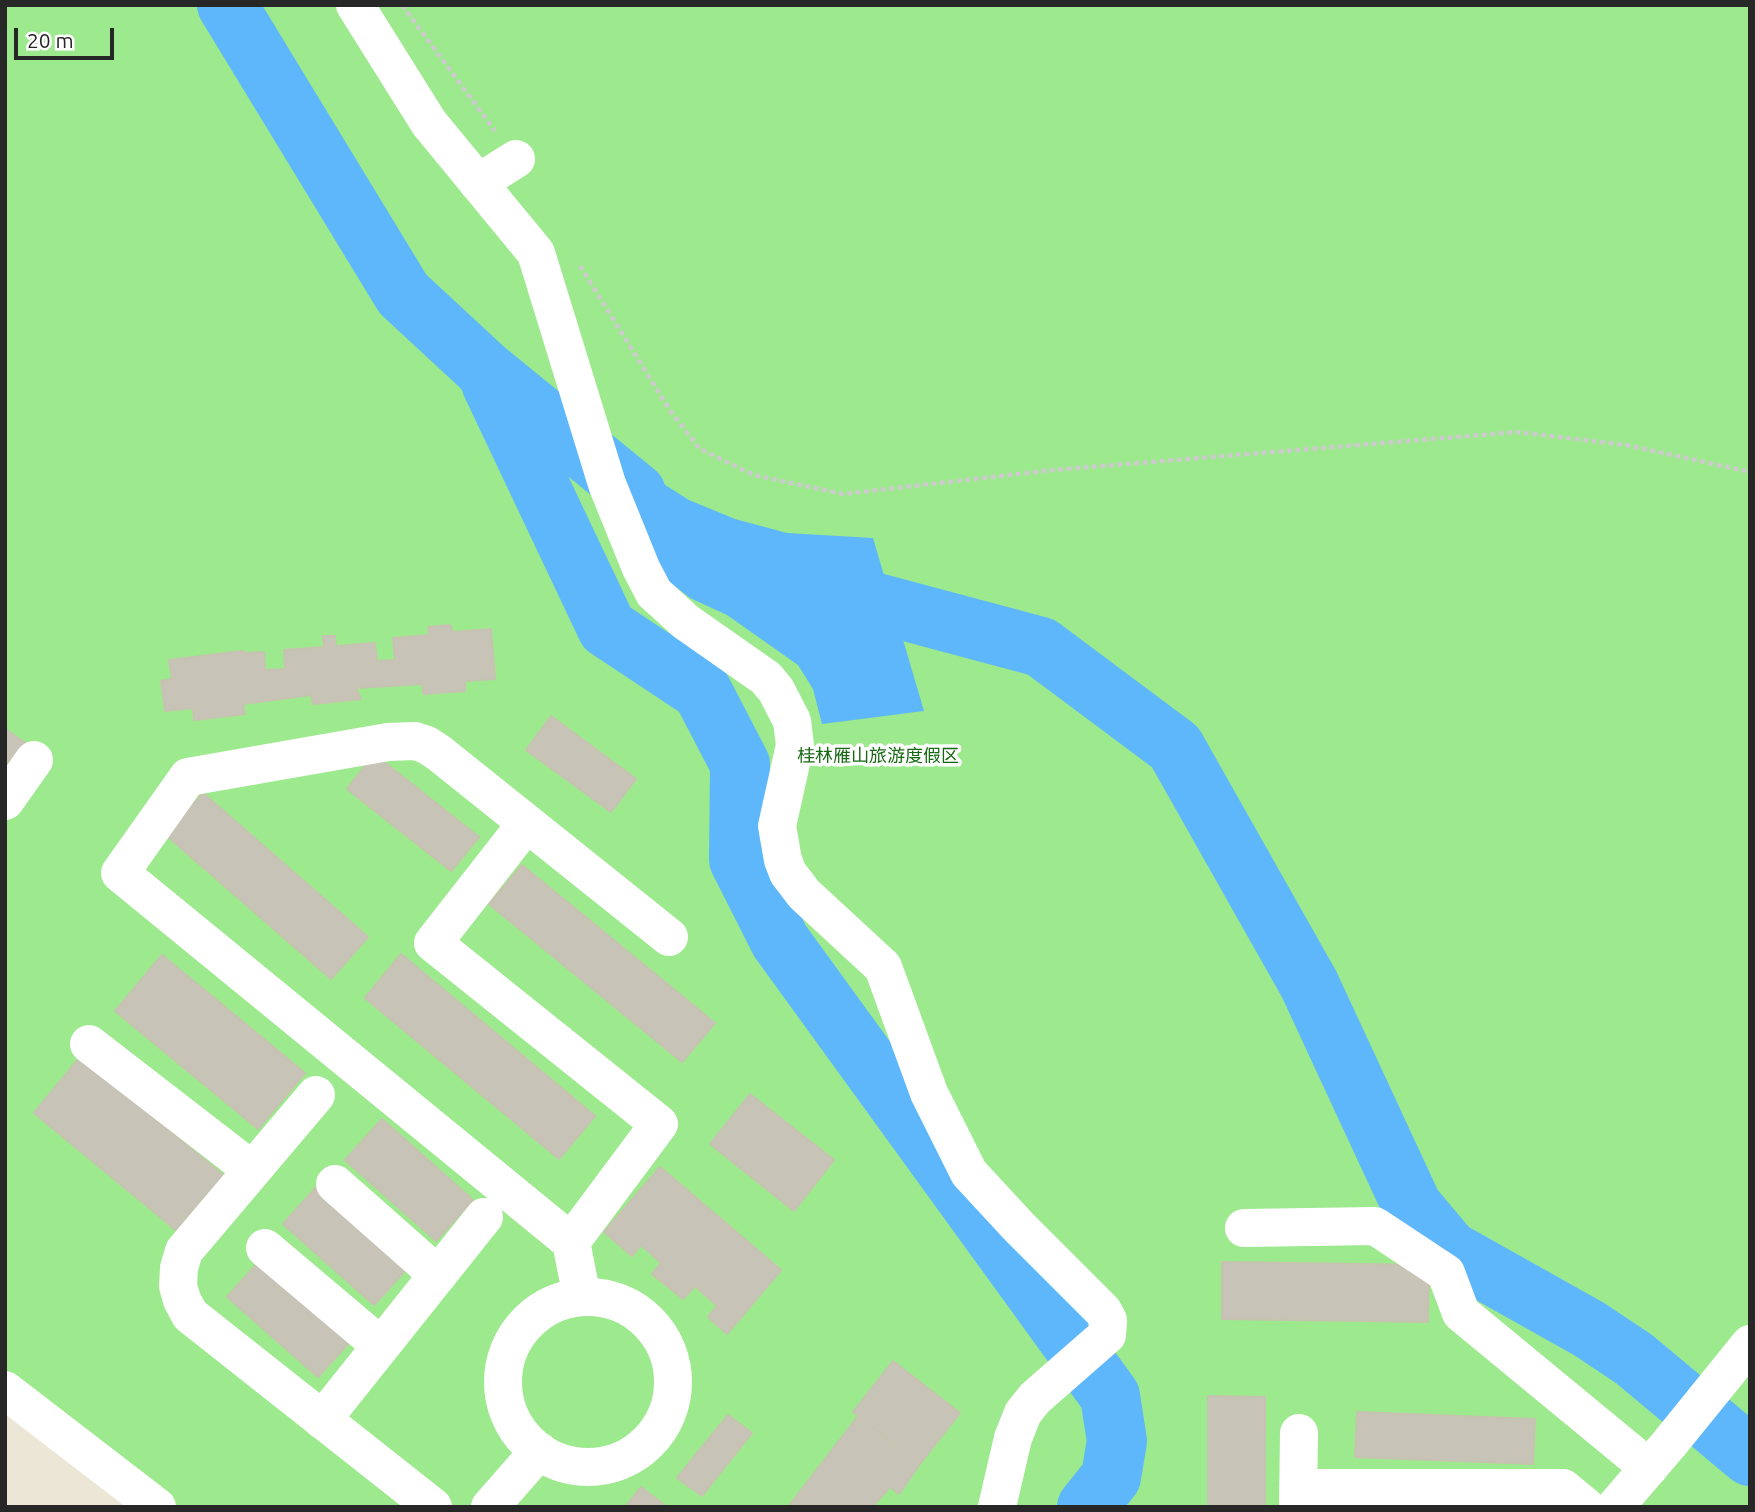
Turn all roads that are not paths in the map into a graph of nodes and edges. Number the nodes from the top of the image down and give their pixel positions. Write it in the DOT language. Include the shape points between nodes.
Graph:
graph roads {
  1 [pos="355,5"];
  2 [pos="516,159"];
  3 [pos="478,183"];
  4 [pos="34,760"];
  5 [pos="5,800"];
  6 [pos="526,824"];
  7 [pos="669,937"];
  8 [pos="89,1044"];
  9 [pos="316,1094"];
  10 [pos="252,1170"];
  11 [pos="335,1184"];
  12 [pos="484,1217"];
  13 [pos="1244,1228"];
  14 [pos="570,1242"];
  15 [pos="265,1248"];
  16 [pos="438,1275"];
  17 [pos="582,1297"];
  18 [pos="382,1346"];
  19 [pos="1744,1352"];
  20 [pos="5,1390"];
  21 [pos="323,1420"];
  22 [pos="1299,1433"];
  23 [pos="539,1451"];
  24 [pos="1659,1456"];
  25 [pos="1298,1497"];
  26 [pos="157,1507"];
  27 [pos="433,1507"];
  28 [pos="490,1507"];
  29 [pos="997,1507"];
  30 [pos="1586,1507"];
  31 [pos="1615,1507"];
  1 -- 3 [label="street" via="429,123"];
  2 -- 3 [label="street"];
  3 -- 29 [label="street" via="536,253 607,484 654,593 685,622 756,669 776,690 792,721 791,765 777,826 788,873 804,894 883,967 929,1093 970,1173 1108,1320 1107,1335 1023,1413"];
  4 -- 5 [label="street"];
  6 -- 7 [label="street"];
  6 -- 14 [label="street" via="433,943 659,1124"];
  6 -- 14 [label="street" via="431,747 396,741 188,777 120,873"];
  8 -- 10 [label="street"];
  9 -- 10 [label="street"];
  10 -- 21 [label="street" via="184,1251 180,1293 190,1315"];
  11 -- 16 [label="street"];
  12 -- 16 [label="street"];
  13 -- 24 [label="street" via="1375,1226 1446,1273 1461,1313"];
  14 -- 17 [label="street"];
  15 -- 18 [label="street"];
  16 -- 18 [label="street"];
  17 -- 23 [label="street" via="546,1307 527,1322 503,1365 502,1390 508,1413"];
  17 -- 23 [label="street" via="618,1302 640,1314 658,1333 669,1356 673,1382 669,1408 657,1432 638,1451 615,1463 562,1463"];
  18 -- 21 [label="street"];
  19 -- 24 [label="street"];
  20 -- 26 [label="street"];
  21 -- 27 [label="street"];
  22 -- 25 [label="street"];
  23 -- 28 [label="street"];
  24 -- 31 [label="street"];
  25 -- 30 [label="street" via="1563,1488"];
}
